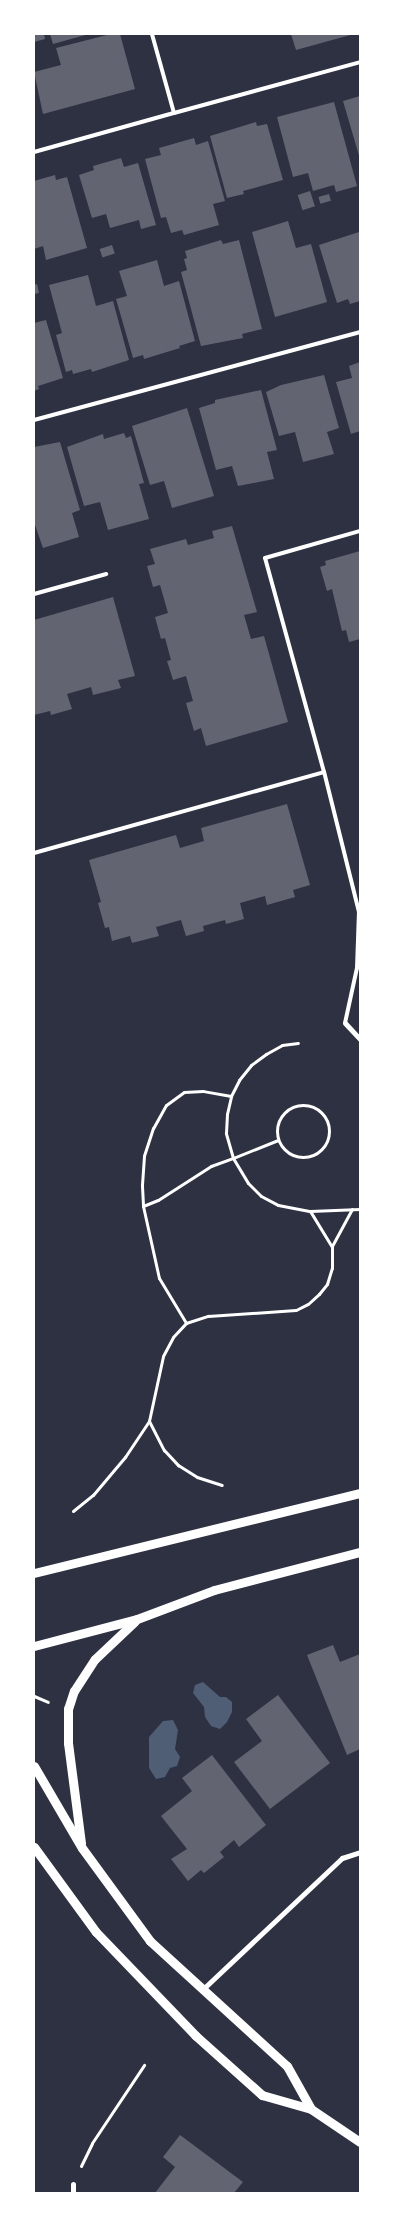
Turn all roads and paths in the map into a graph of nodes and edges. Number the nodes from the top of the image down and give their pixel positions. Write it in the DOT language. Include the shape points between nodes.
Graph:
graph roads {
  1 [pos="152,34"];
  2 [pos="360,62"];
  3 [pos="174,114"];
  4 [pos="34,152"];
  5 [pos="360,332"];
  6 [pos="34,420"];
  7 [pos="360,531"];
  8 [pos="106,574"];
  9 [pos="34,594"];
  10 [pos="324,772"];
  11 [pos="34,853"];
  12 [pos="360,912"];
  13 [pos="345,1023"];
  14 [pos="360,1039"];
  15 [pos="298,1043"];
  16 [pos="231,1096"];
  17 [pos="278,1140"];
  18 [pos="232,1158"];
  19 [pos="143,1206"];
  20 [pos="352,1209"];
  21 [pos="360,1209"];
  22 [pos="310,1211"];
  23 [pos="332,1247"];
  24 [pos="186,1322"];
  25 [pos="149,1422"];
  26 [pos="222,1485"];
  27 [pos="360,1493"];
  28 [pos="73,1511"];
  29 [pos="360,1552"];
  30 [pos="34,1573"];
  31 [pos="137,1620"];
  32 [pos="34,1646"];
  33 [pos="34,1696"];
  34 [pos="53,1704"];
  35 [pos="34,1766"];
  36 [pos="82,1848"];
  37 [pos="35,1852"];
  38 [pos="360,1852"];
  39 [pos="203,1989"];
  40 [pos="144,2065"];
  41 [pos="311,2109"];
  42 [pos="360,2142"];
  43 [pos="73,2184"];
  44 [pos="73,2193"];
  1 -- 3 [label="lane"];
  2 -- 3 [label="lane"];
  3 -- 4 [label="lane"];
  5 -- 6 [label="lane"];
  7 -- 10 [label="lane" via="265,558"];
  8 -- 9 [label="lane"];
  10 -- 11 [label="lane"];
  10 -- 12 [label="lane"];
  12 -- 13 [label="lane" via="356,968"];
  13 -- 14 [label="street"];
  15 -- 16 [label="path" via="282,1045 251,1065"];
  16 -- 18 [label="path" via="226,1133"];
  16 -- 19 [label="path" via="202,1091 184,1092 166,1104 153,1128 144,1156"];
  17 -- 17 [label="path" via="290,1155 308,1157 324,1148 329,1131 327,1122 323,1114 309,1106 293,1107 280,1118"];
  17 -- 18 [label="path"];
  18 -- 19 [label="path" via="211,1166"];
  18 -- 22 [label="path" via="261,1196 278,1205"];
  19 -- 24 [label="path" via="159,1278"];
  20 -- 21 [label="path"];
  20 -- 22 [label="path"];
  20 -- 23 [label="path"];
  22 -- 23 [label="path"];
  23 -- 24 [label="path" via="332,1268 327,1284 308,1304 296,1310 208,1316"];
  24 -- 25 [label="path" via="163,1356"];
  25 -- 26 [label="path" via="164,1450 178,1465 197,1478"];
  25 -- 28 [label="path" via="93,1495"];
  27 -- 30 [label="street"];
  29 -- 31 [label="street" via="214,1590"];
  31 -- 32 [label="street"];
  31 -- 36 [label="street" via="95,1659 74,1691 68,1709 68,1743"];
  33 -- 34 [label="path"];
  35 -- 36 [label="street"];
  36 -- 39 [label="street" via="150,1941"];
  37 -- 41 [label="street" via="96,1932 196,2036 262,2095"];
  38 -- 39 [label="street" via="342,1858"];
  39 -- 41 [label="street" via="287,2066"];
  40 -- 43 [label="path" via="92,2143"];
  41 -- 42 [label="street"];
  43 -- 44 [label="street"];
}
